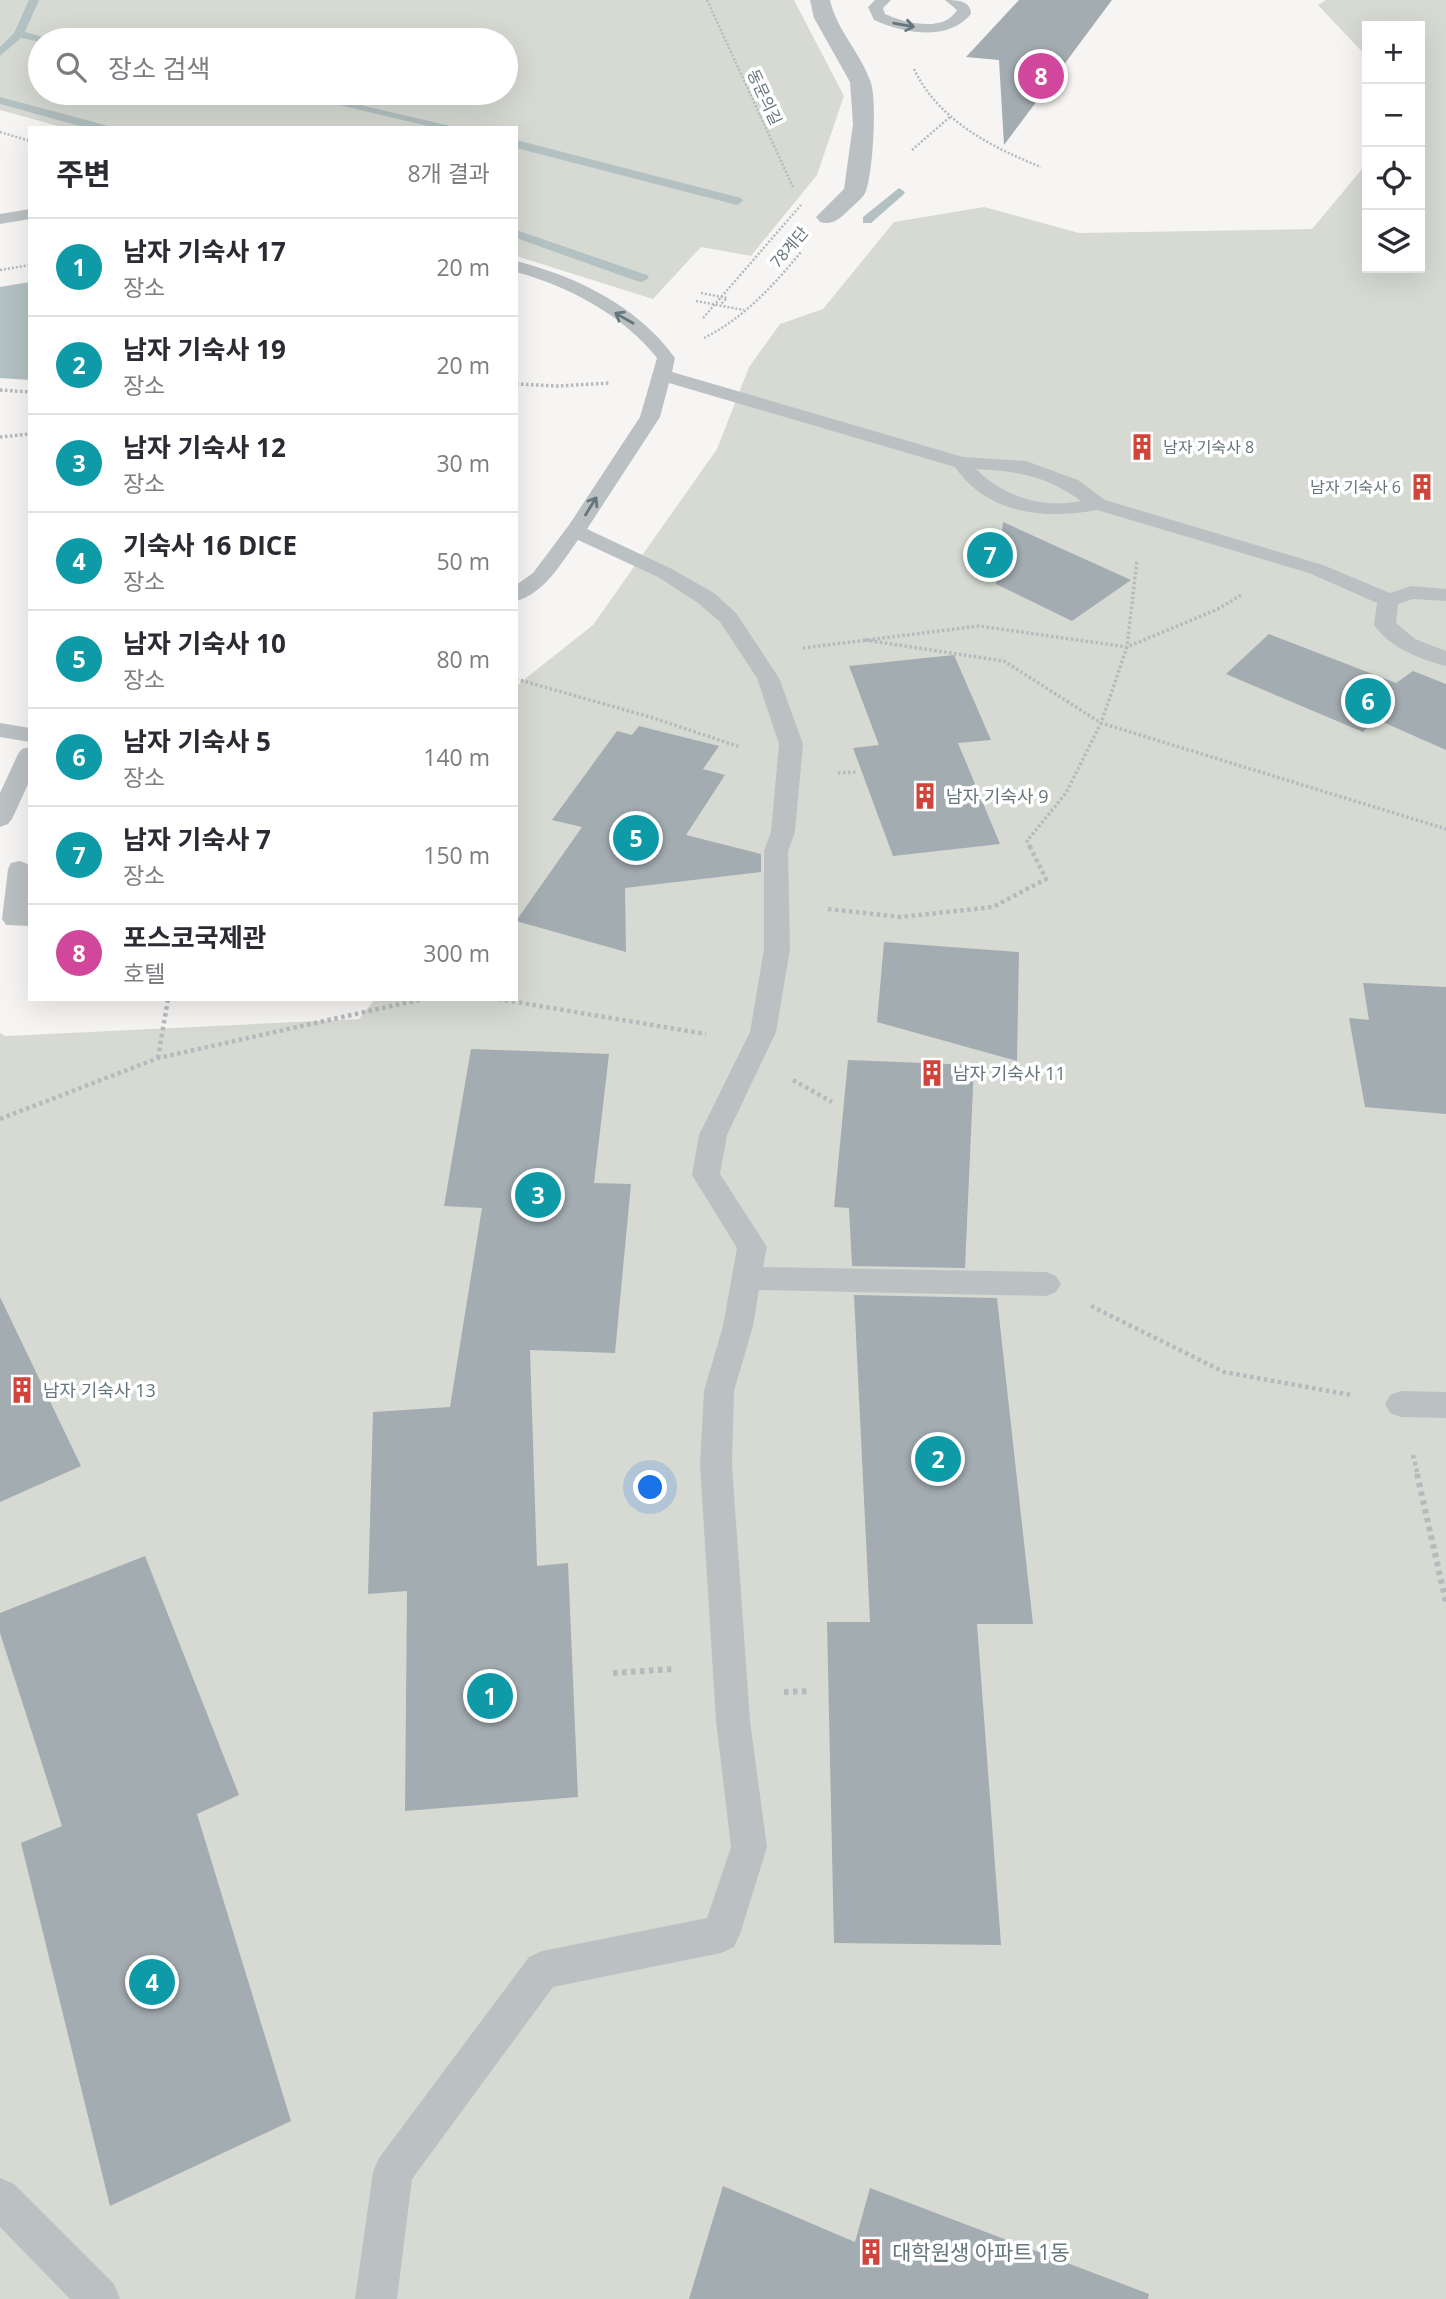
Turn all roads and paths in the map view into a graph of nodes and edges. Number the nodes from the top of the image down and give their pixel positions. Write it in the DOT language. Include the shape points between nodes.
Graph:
graph roads {
  1 [pos="707,0"];
  2 [pos="820,0"];
  3 [pos="884,0"];
  4 [pos="952,0"];
  5 [pos="899,25"];
  6 [pos="951,116"];
  7 [pos="0,132"];
  8 [pos="28,140"];
  9 [pos="907,154"];
  10 [pos="1041,167"];
  11 [pos="795,193"];
  12 [pos="801,205"];
  13 [pos="28,214"];
  14 [pos="828,217"];
  15 [pos="0,219"];
  16 [pos="28,265"];
  17 [pos="518,267"];
  18 [pos="0,270"];
  19 [pos="718,300"];
  20 [pos="720,305"];
  21 [pos="712,308"];
  22 [pos="745,310"];
  23 [pos="703,318"];
  24 [pos="664,367"];
  25 [pos="518,384"];
  26 [pos="558,386"];
  27 [pos="0,390"];
  28 [pos="28,392"];
  29 [pos="28,434"];
  30 [pos="0,437"];
  31 [pos="962,463"];
  32 [pos="1098,504"];
  33 [pos="1142,517"];
  34 [pos="575,531"];
  35 [pos="1292,562"];
  36 [pos="518,594"];
  37 [pos="1446,595"];
  38 [pos="1389,600"];
  39 [pos="865,640"];
  40 [pos="1127,647"];
  41 [pos="754,654"];
  42 [pos="1446,659"];
  43 [pos="518,680"];
  44 [pos="1101,723"];
  45 [pos="0,730"];
  46 [pos="28,735"];
  47 [pos="28,758"];
  48 [pos="787,786"];
  49 [pos="0,819"];
  50 [pos="1446,829"];
  51 [pos="17,870"];
  52 [pos="778,903"];
  53 [pos="28,918"];
  54 [pos="168,1001"];
  55 [pos="414,1001"];
  56 [pos="510,1001"];
  57 [pos="759,1043"];
  58 [pos="158,1058"];
  59 [pos="0,1119"];
  60 [pos="746,1278"];
  61 [pos="1046,1284"];
  62 [pos="1401,1404"];
  63 [pos="1446,1405"];
  64 [pos="1446,1602"];
  65 [pos="729,1664"];
  66 [pos="612,1674"];
  67 [pos="0,2199"];
  68 [pos="99,2299"];
  69 [pos="376,2299"];
  1 -- 11 [label="path, 동문의길"];
  2 -- 14 [label="street" via="824,18 860,82 864,124 855,191"];
  3 -- 5 [label="lane" via="875,12"];
  5 -- 4 [label="lane, one-way" via="927,28 952,23 964,14"];
  5 -- 6 [label="path" via="916,76"];
  6 -- 9 [label="path"];
  6 -- 10 [label="path" via="975,136"];
  7 -- 8 [label="path"];
  12 -- 19 [label="path, bridge"];
  13 -- 15 [label="lane"];
  14 -- 22 [label="path, 78계단" via="767,293"];
  16 -- 18 [label="path"];
  24 -- 17 [label="lane, one-way" via="656,343 640,327 556,278"];
  19 -- 20 [label="path" via="701,293 727,298"];
  19 -- 21 [label="path, bridge"];
  20 -- 21 [label="path" via="696,301"];
  20 -- 22 [label="path"];
  21 -- 23 [label="path, bridge"];
  22 -- 24 [label="path, 78계단"];
  24 -- 31 [label="lane"];
  34 -- 24 [label="lane, one-way" via="650,417"];
  25 -- 26 [label="path"];
  27 -- 28 [label="path"];
  29 -- 30 [label="path"];
  31 -- 32 [label="lane" via="1019,465 1071,484"];
  31 -- 32 [label="lane" via="985,488 1012,503 1061,510"];
  32 -- 33 [label="lane"];
  33 -- 35 [label="lane"];
  33 -- 40 [label="path"];
  34 -- 36 [label="lane" via="540,577"];
  34 -- 41 [label="lane" via="665,573 706,598 728,618"];
  35 -- 38 [label="lane"];
  35 -- 40 [label="path" via="1219,609"];
  37 -- 38 [label="lane" via="1411,592"];
  38 -- 42 [label="lane" via="1385,625 1406,644"];
  39 -- 40 [label="path" via="979,626"];
  39 -- 41 [label="path"];
  39 -- 44 [label="path" via="1004,661"];
  40 -- 44 [label="path"];
  41 -- 48 [label="lane" via="768,678 791,744"];
  43 -- 48 [label="path" via="748,750"];
  44 -- 50 [label="path"];
  44 -- 52 [label="path" via="1066,793 1027,841 1046,879 993,907 901,917"];
  45 -- 46 [label="lane"];
  47 -- 49 [label="lane"];
  48 -- 52 [label="lane" via="783,832 776,851"];
  51 -- 53 [label="lane" via="15,919"];
  52 -- 57 [label="lane" via="777,949"];
  54 -- 58 [label="path"];
  55 -- 58 [label="path"];
  56 -- 57 [label="path"];
  57 -- 60 [label="lane" via="713,1135 706,1175 752,1247"];
  58 -- 59 [label="path"];
  60 -- 61 [label="lane"];
  60 -- 65 [label="lane" via="719,1391 716,1465"];
  61 -- 62 [label="path" via="1224,1372"];
  62 -- 63 [label="lane"];
  62 -- 64 [label="path"];
  65 -- 66 [label="path"];
  65 -- 69 [label="lane" via="749,1847 722,1934 542,1970 393,2172"];
  67 -- 68 [label="lane"];
}
